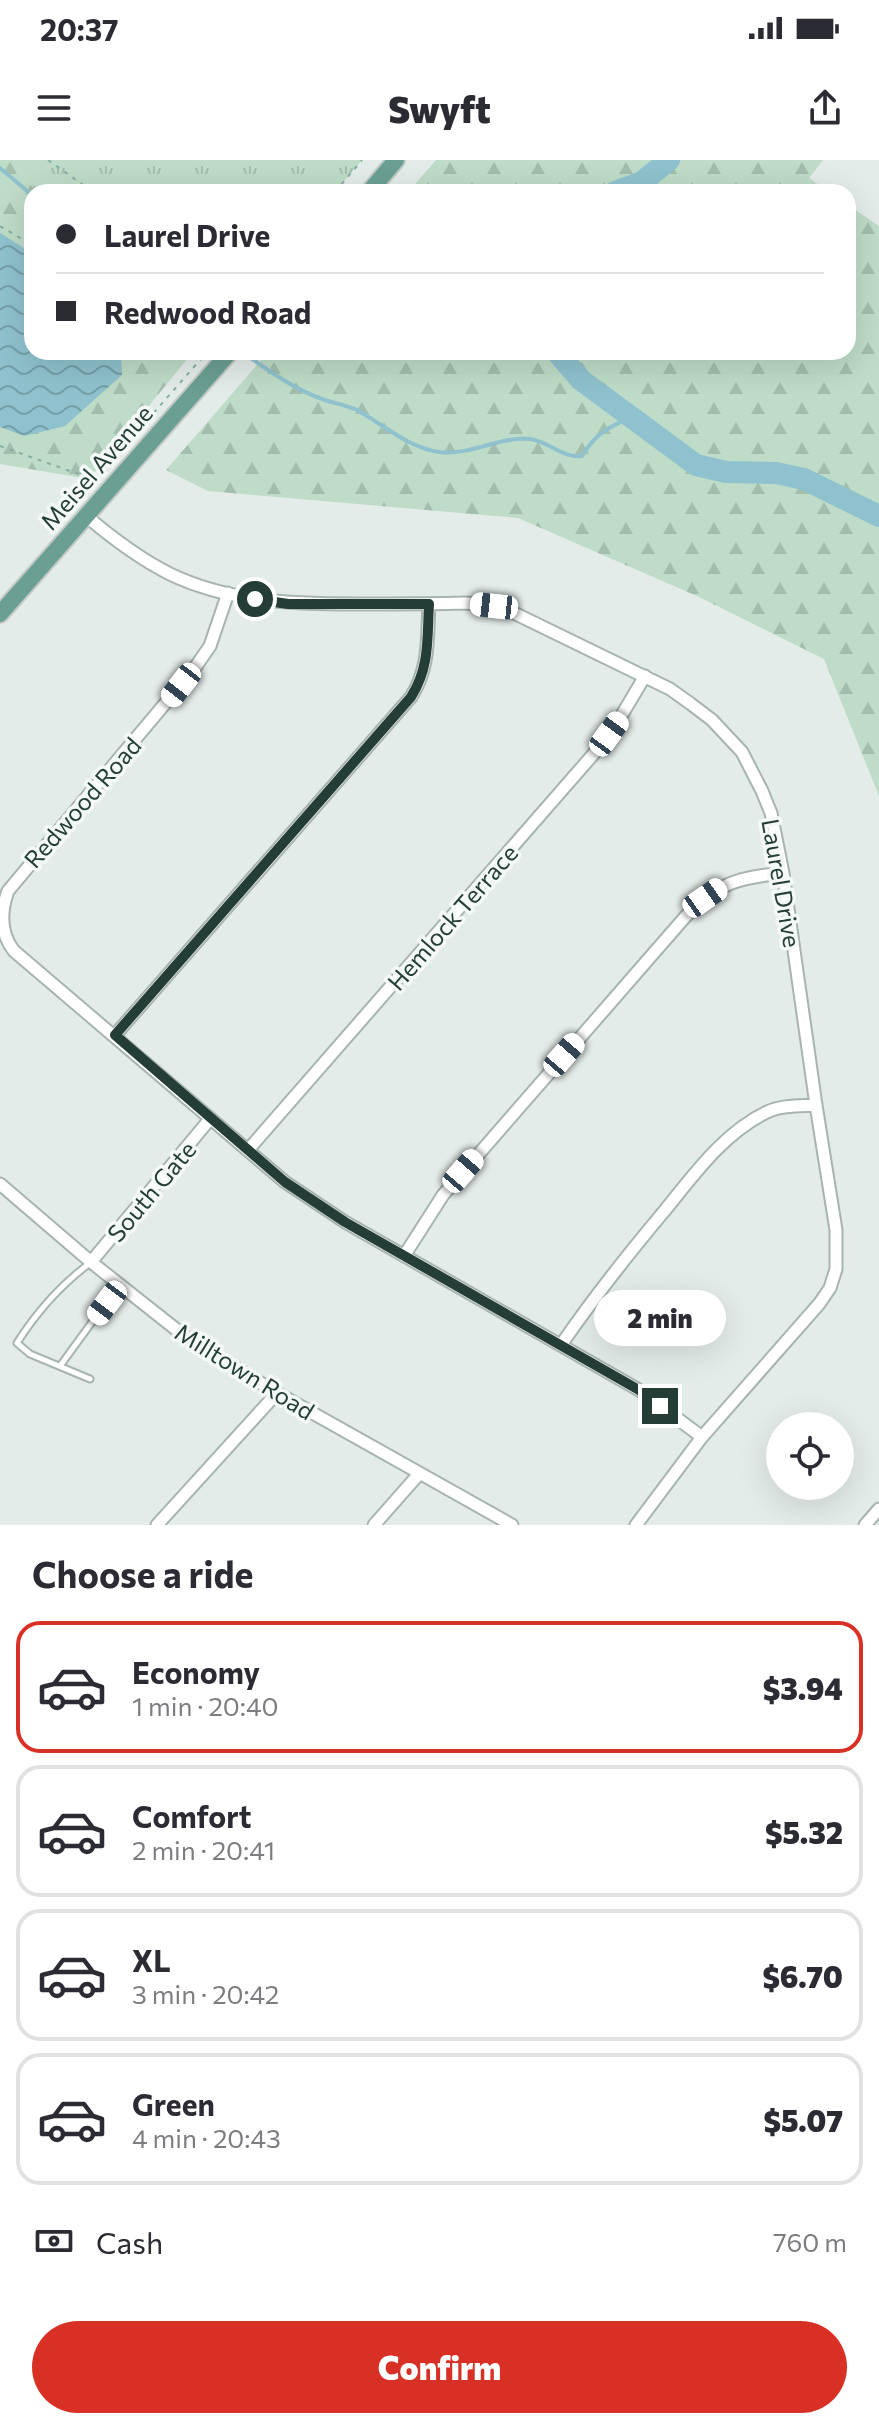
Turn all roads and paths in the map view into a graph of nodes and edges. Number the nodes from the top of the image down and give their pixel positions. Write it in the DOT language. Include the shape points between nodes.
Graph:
graph roads {
  1 [pos="48,160"];
  2 [pos="362,160"];
  3 [pos="396,160"];
  4 [pos="82,184"];
  5 [pos="342,184"];
  6 [pos="376,184"];
  7 [pos="0,226"];
  8 [pos="24,240"];
  9 [pos="199,360"];
  10 [pos="223,360"];
  11 [pos="0,446"];
  12 [pos="85,515"];
  13 [pos="228,593"];
  14 [pos="429,604"];
  15 [pos="0,614"];
  16 [pos="645,676"];
  17 [pos="783,873"];
  18 [pos="115,1035"];
  19 [pos="816,1105"];
  20 [pos="210,1119"];
  21 [pos="248,1150"];
  22 [pos="0,1184"];
  23 [pos="404,1256"];
  24 [pos="91,1262"];
  25 [pos="119,1284"];
  26 [pos="561,1345"];
  27 [pos="60,1366"];
  28 [pos="90,1379"];
  29 [pos="277,1393"];
  30 [pos="702,1437"];
  31 [pos="419,1474"];
  32 [pos="879,1509"];
  33 [pos="157,1525"];
  34 [pos="374,1525"];
  35 [pos="512,1525"];
  36 [pos="636,1525"];
  37 [pos="865,1525"];
  1 -- 4 [label="path"];
  2 -- 5 [label="path"];
  3 -- 6 [label="main road"];
  7 -- 8 [label="path"];
  9 -- 11 [label="path" via="95,480"];
  10 -- 12 [label="main road, Meisel Avenue"];
  12 -- 13 [label="street, Laurel Drive" via="150,563"];
  12 -- 15 [label="main road, Meisel Avenue"];
  13 -- 14 [label="street, Laurel Drive" via="288,604"];
  13 -- 18 [label="street, Redwood Road" via="210,646 194,669 15,881 3,903 5,941"];
  14 -- 16 [label="street, Laurel Drive" via="494,606"];
  14 -- 18 [label="street" via="426,665 411,697"];
  16 -- 17 [label="street, Laurel Drive" via="712,720 742,752 771,813"];
  16 -- 21 [label="street, Hemlock Terrace" via="597,750"];
  17 -- 19 [label="street, Laurel Drive"];
  17 -- 23 [label="street" via="745,877 721,887 686,916 443,1195"];
  18 -- 20 [label="street, Redwood Road"];
  19 -- 26 [label="street" via="769,1111 727,1139 602,1286"];
  19 -- 30 [label="street, Laurel Drive" via="836,1230 836,1269 830,1288"];
  20 -- 21 [label="street, Redwood Road"];
  20 -- 24 [label="street, South Gate"];
  21 -- 23 [label="street, Redwood Road" via="285,1182"];
  22 -- 24 [label="street, Milltown Road"];
  23 -- 26 [label="street, Redwood Road"];
  24 -- 25 [label="street, Milltown Road"];
  24 -- 27 [label="lane" via="17,1343"];
  25 -- 27 [label="lane"];
  25 -- 29 [label="street, Milltown Road" via="187,1338"];
  26 -- 30 [label="street, Redwood Road" via="639,1390"];
  27 -- 28 [label="lane"];
  29 -- 31 [label="street, Milltown Road"];
  29 -- 33 [label="street"];
  30 -- 36 [label="street, Laurel Drive"];
  31 -- 34 [label="street"];
  31 -- 35 [label="street, Milltown Road"];
  32 -- 37 [label="street"];
}
